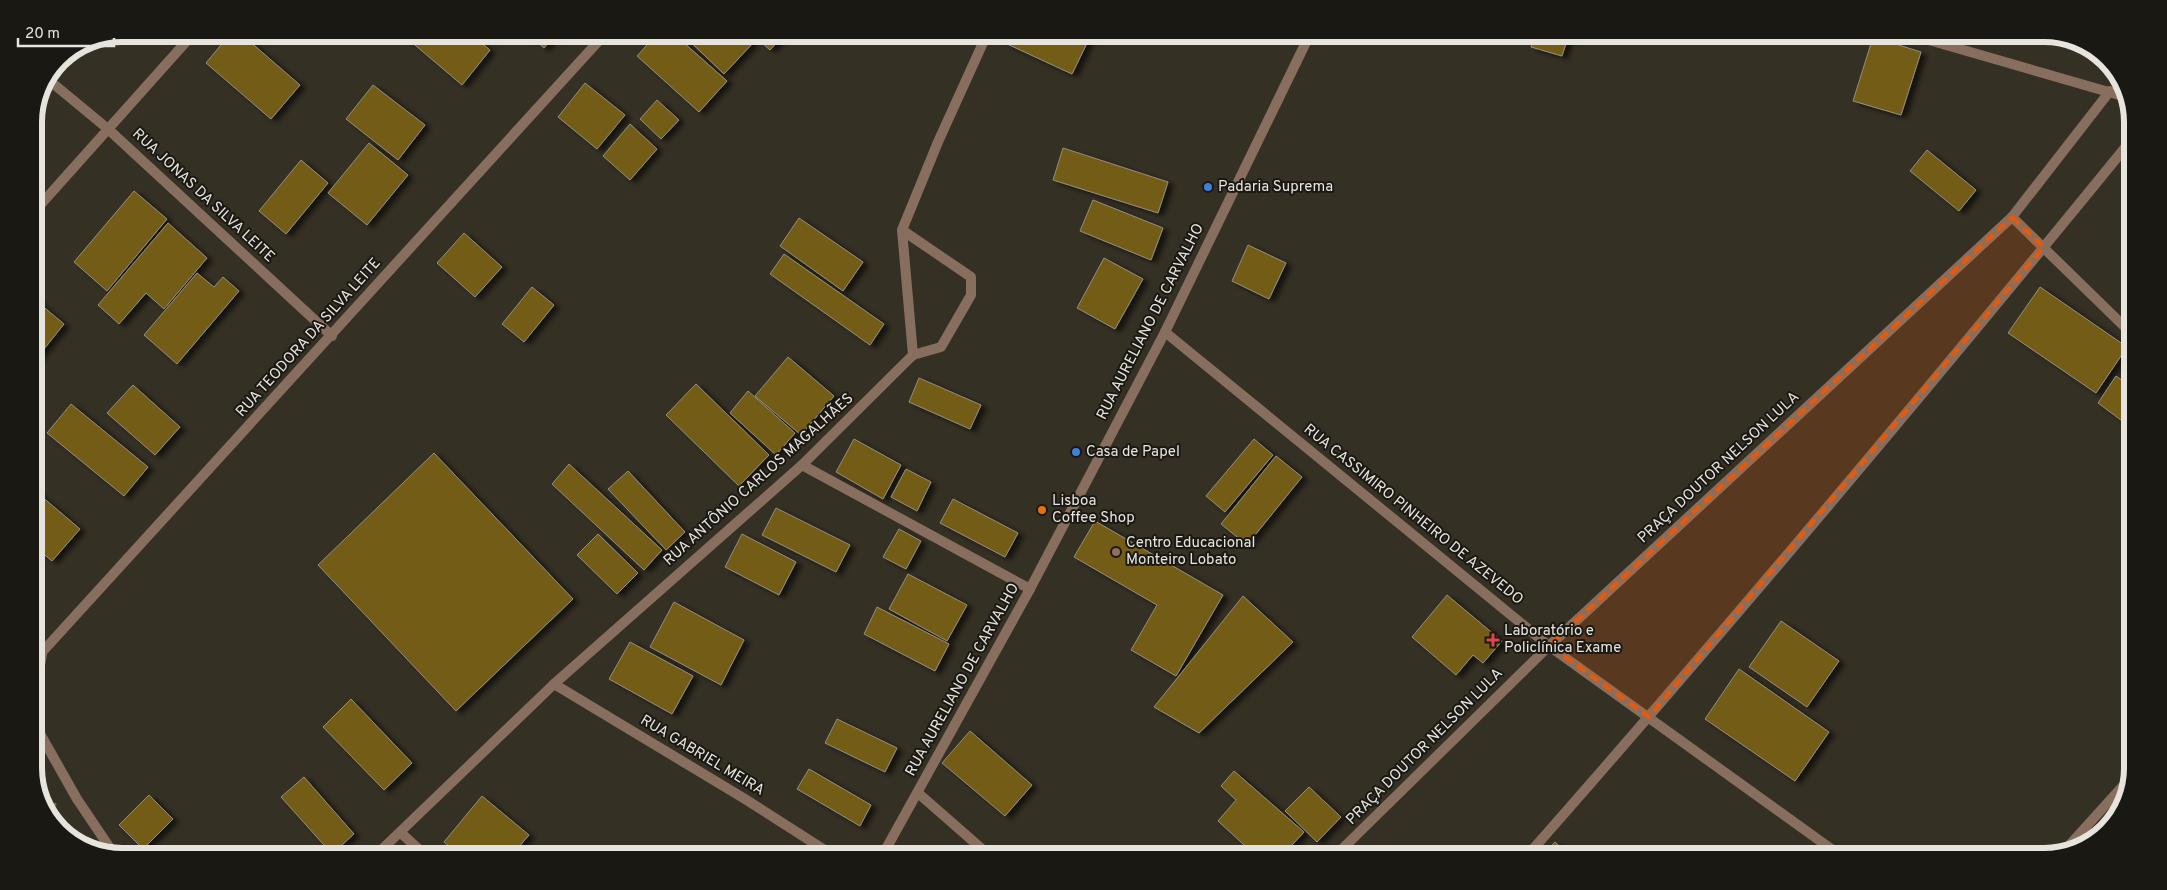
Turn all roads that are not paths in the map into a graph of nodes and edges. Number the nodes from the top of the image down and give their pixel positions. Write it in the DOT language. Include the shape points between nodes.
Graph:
graph roads {
  1 [pos="186,42"];
  2 [pos="598,42"];
  3 [pos="983,42"];
  4 [pos="1306,42"];
  5 [pos="1948,42"];
  6 [pos="53,84"];
  7 [pos="2110,90"];
  8 [pos="2119,94"];
  9 [pos="108,129"];
  10 [pos="2124,149"];
  11 [pos="43,202"];
  12 [pos="2012,218"];
  13 [pos="902,230"];
  14 [pos="2044,247"];
  15 [pos="2124,326"];
  16 [pos="1165,332"];
  17 [pos="332,336"];
  18 [pos="914,355"];
  19 [pos="802,465"];
  20 [pos="1030,589"];
  21 [pos="1549,646"];
  22 [pos="43,650"];
  23 [pos="554,684"];
  24 [pos="1649,717"];
  25 [pos="43,739"];
  26 [pos="2121,788"];
  27 [pos="918,793"];
  28 [pos="401,833"];
  29 [pos="2072,842"];
  30 [pos="109,846"];
  31 [pos="383,848"];
  32 [pos="417,848"];
  33 [pos="822,848"];
  34 [pos="887,848"];
  35 [pos="981,848"];
  36 [pos="1343,848"];
  37 [pos="1534,848"];
  38 [pos="1830,848"];
  1 -- 9 [label="street"];
  2 -- 17 [label="street, RUA TEODORA DA SILVA LEITE"];
  3 -- 13 [label="street"];
  4 -- 16 [label="street, RUA AURELIANO DE CARVALHO"];
  5 -- 7 [label="street"];
  6 -- 9 [label="street, RUA JONAS DA SILVA LEITE"];
  7 -- 8 [label="street"];
  7 -- 12 [label="street, PRAÇA DOUTOR NELSON LULA"];
  9 -- 11 [label="street"];
  9 -- 17 [label="street, RUA JONAS DA SILVA LEITE"];
  10 -- 14 [label="street"];
  12 -- 14 [label="street"];
  12 -- 21 [label="street, PRAÇA DOUTOR NELSON LULA"];
  13 -- 18 [label="street"];
  13 -- 18 [label="street" via="971,277 971,295 941,347"];
  14 -- 15 [label="street"];
  14 -- 24 [label="street"];
  16 -- 20 [label="street, RUA AURELIANO DE CARVALHO"];
  16 -- 21 [label="street, RUA CASSIMIRO PINHEIRO DE AZEVEDO"];
  17 -- 22 [label="street, RUA TEODORA DA SILVA LEITE"];
  18 -- 19 [label="street, RUA ANTÔNIO CARLOS MAGALHÃES"];
  19 -- 20 [label="street"];
  19 -- 23 [label="street, RUA ANTÔNIO CARLOS MAGALHÃES"];
  20 -- 27 [label="street, RUA AURELIANO DE CARVALHO"];
  21 -- 24 [label="street, RUA CASSIMIRO PINHEIRO DE AZEVEDO"];
  21 -- 36 [label="street, PRAÇA DOUTOR NELSON LULA"];
  23 -- 28 [label="street, RUA ANTÔNIO CARLOS MAGALHÃES"];
  23 -- 33 [label="street, RUA GABRIEL MEIRA"];
  24 -- 37 [label="street"];
  24 -- 38 [label="street, RUA CASSIMIRO PINHEIRO DE AZEVEDO"];
  25 -- 30 [label="street"];
  26 -- 29 [label="street"];
  27 -- 34 [label="street, RUA AURELIANO DE CARVALHO"];
  27 -- 35 [label="street"];
  28 -- 31 [label="street, RUA ANTÔNIO CARLOS MAGALHÃES"];
  28 -- 32 [label="street"];
}
